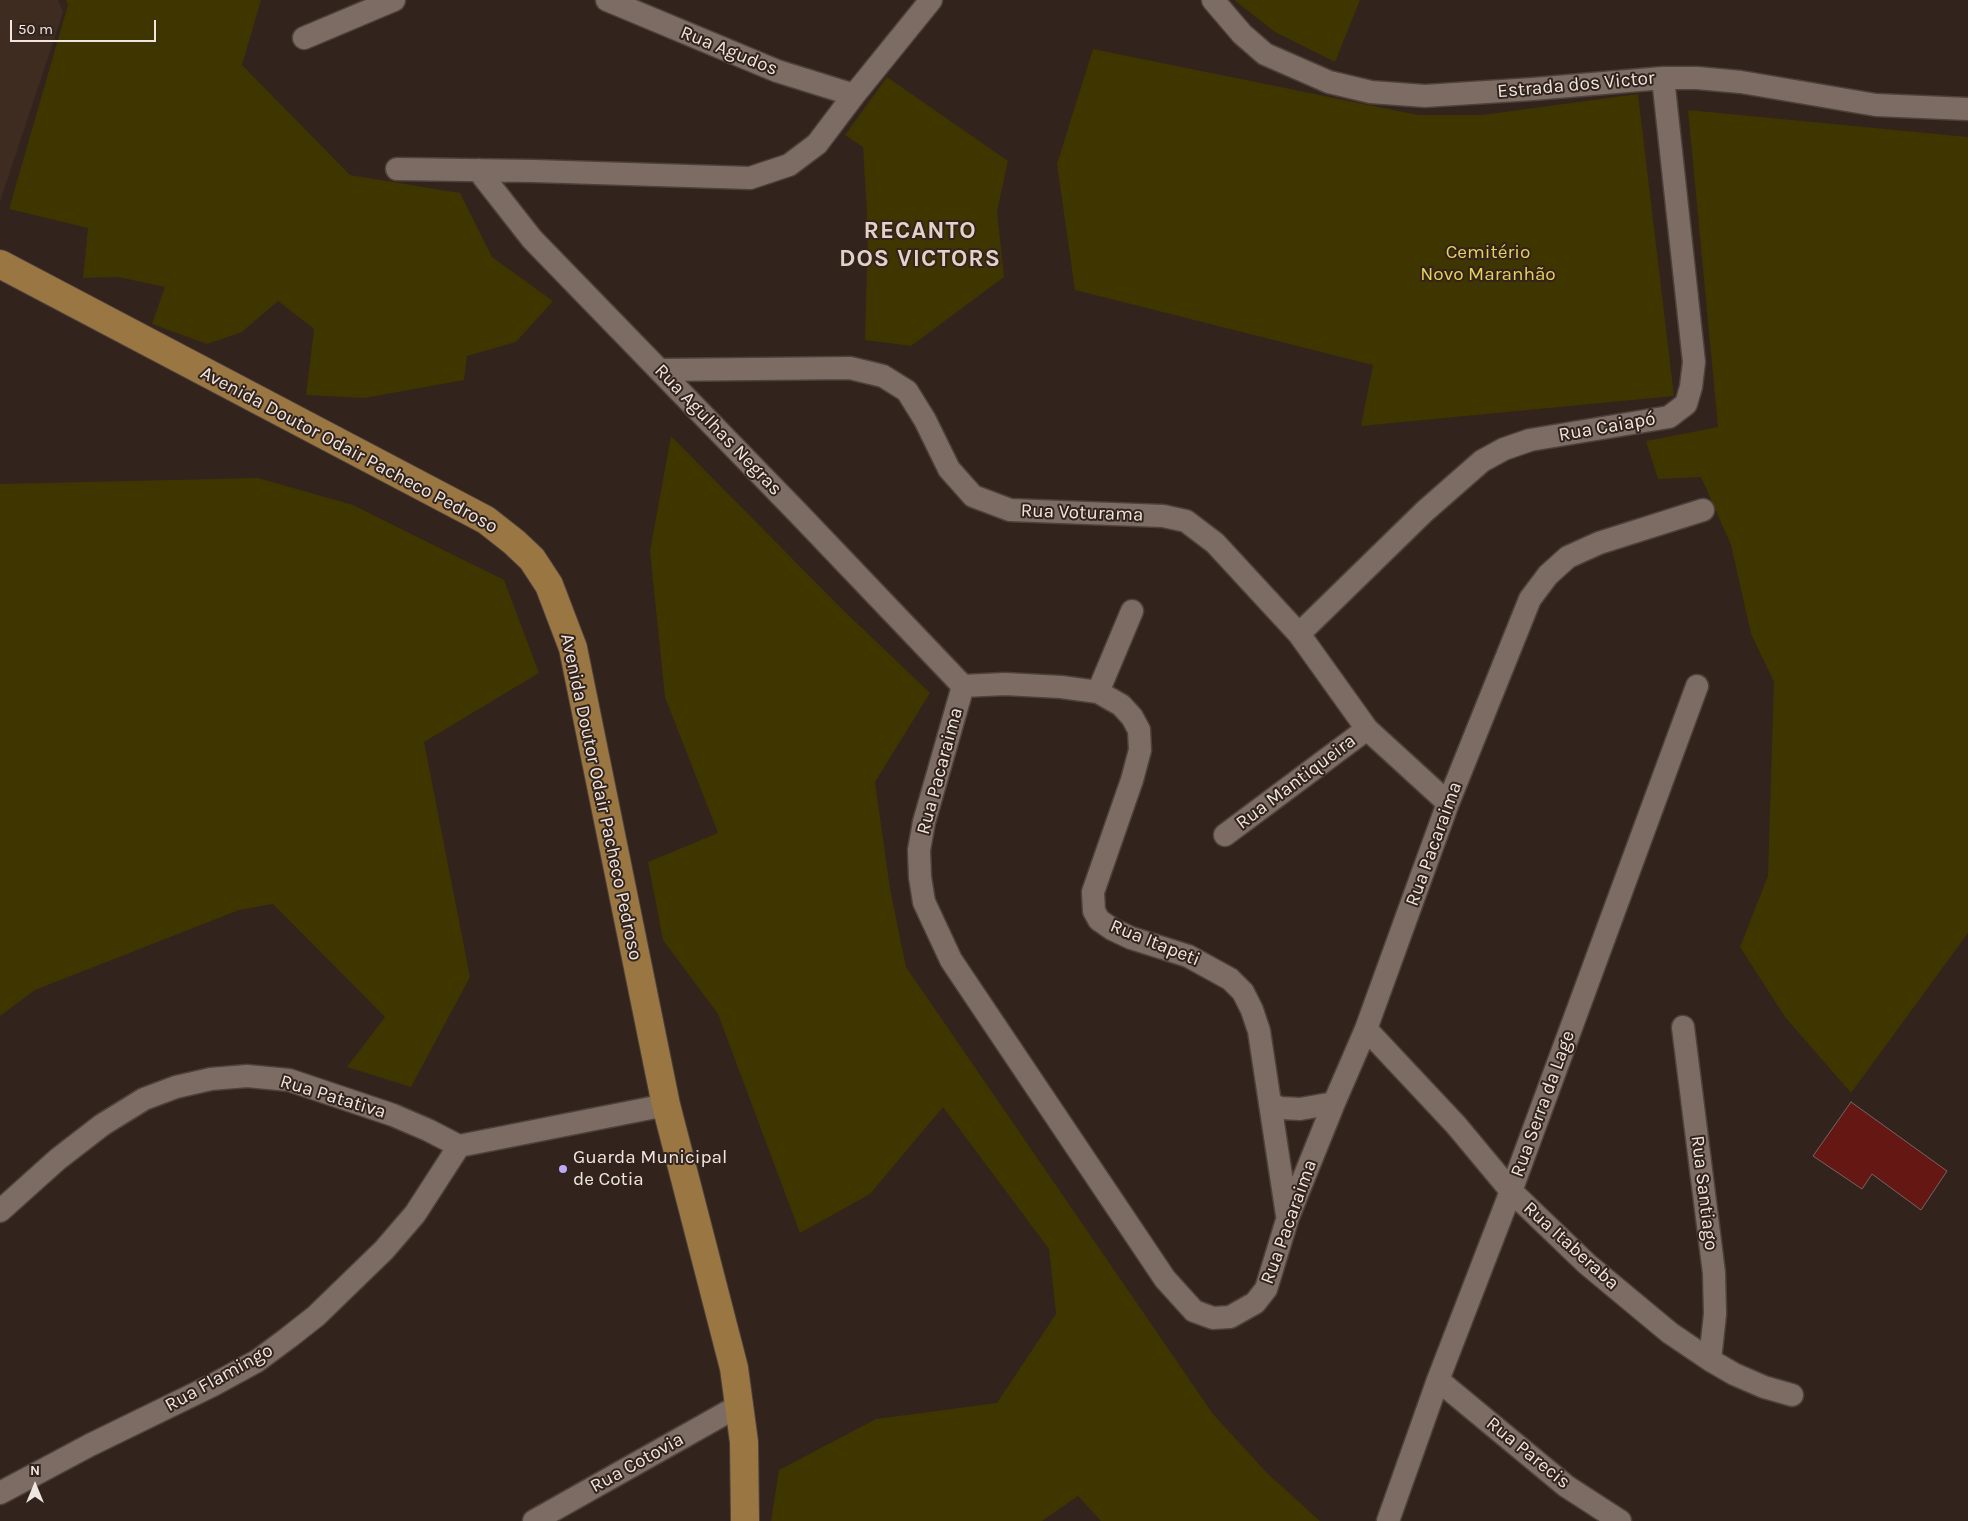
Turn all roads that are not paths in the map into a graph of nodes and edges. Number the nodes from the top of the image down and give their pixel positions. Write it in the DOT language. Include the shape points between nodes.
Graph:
graph roads {
  1 [pos="394,0"];
  2 [pos="606,0"];
  3 [pos="931,0"];
  4 [pos="1213,0"];
  5 [pos="304,38"];
  6 [pos="1663,78"];
  7 [pos="854,95"];
  8 [pos="1968,108"];
  9 [pos="397,169"];
  10 [pos="478,170"];
  11 [pos="0,264"];
  12 [pos="659,370"];
  13 [pos="1703,510"];
  14 [pos="1132,611"];
  15 [pos="1299,634"];
  16 [pos="963,686"];
  17 [pos="1697,686"];
  18 [pos="1098,692"];
  19 [pos="1367,729"];
  20 [pos="1448,803"];
  21 [pos="1225,835"];
  22 [pos="1683,1027"];
  23 [pos="1366,1030"];
  24 [pos="1334,1103"];
  25 [pos="1270,1104"];
  26 [pos="666,1105"];
  27 [pos="459,1146"];
  28 [pos="1511,1192"];
  29 [pos="0,1211"];
  30 [pos="1288,1217"];
  31 [pos="1710,1360"];
  32 [pos="1438,1380"];
  33 [pos="1792,1395"];
  34 [pos="740,1405"];
  35 [pos="0,1494"];
  36 [pos="534,1521"];
  37 [pos="744,1521"];
  38 [pos="1388,1521"];
  39 [pos="1620,1521"];
  1 -- 5 [label="street"];
  2 -- 7 [label="street, Rua Agudos" via="777,71"];
  3 -- 7 [label="street"];
  4 -- 6 [label="street, Estrada dos Victor" via="1242,34 1265,54 1329,82 1371,92 1433,96"];
  6 -- 8 [label="street, Estrada dos Victor" via="1741,82 1876,105"];
  6 -- 15 [label="street, Rua Caiapó" via="1694,362 1692,387 1686,404 1669,417 1530,440 1504,448 1482,461 1425,511"];
  7 -- 10 [label="street" via="817,144 789,165 750,178"];
  9 -- 10 [label="street"];
  10 -- 12 [label="street, Rua Agulhas Negras" via="532,239"];
  11 -- 26 [label="main road, Avenida Doutor Odair Pacheco Pedroso" via="486,520 532,559 550,585 573,648"];
  12 -- 15 [label="street, Rua Voturama" via="850,368 883,376 907,391 949,469 973,496 1010,510 1163,516 1186,521 1215,544"];
  12 -- 16 [label="street, Rua Agulhas Negras"];
  13 -- 20 [label="street, Rua Pacaraima" via="1598,543 1568,556 1548,575 1530,599"];
  14 -- 18 [label="street"];
  15 -- 19 [label="street, Rua Voturama"];
  16 -- 18 [label="street, Rua Itapeti" via="1005,684"];
  16 -- 30 [label="street, Rua Pacaraima" via="919,850 924,902 950,960 1165,1279 1194,1311 1213,1318 1230,1317 1255,1303 1266,1289"];
  17 -- 28 [label="street, Rua Serra da Lage"];
  18 -- 25 [label="street, Rua Itapeti" via="1121,705 1132,716 1139,730 1140,750 1094,892 1094,911 1099,920 1112,929 1188,956 1230,979 1243,992 1259,1031"];
  19 -- 20 [label="street, Rua Voturama"];
  19 -- 21 [label="street, Rua Mantiqueira"];
  20 -- 23 [label="street, Rua Pacaraima"];
  22 -- 31 [label="street, Rua Santiago" via="1714,1273 1715,1314"];
  23 -- 24 [label="street, Rua Pacaraima"];
  23 -- 28 [label="street, Rua Itaberaba" via="1456,1125"];
  24 -- 25 [label="street" via="1300,1109"];
  24 -- 30 [label="street, Rua Pacaraima"];
  25 -- 30 [label="street, Rua Itapeti"];
  26 -- 27 [label="street"];
  26 -- 34 [label="main road, Avenida Doutor Odair Pacheco Pedroso" via="734,1368"];
  27 -- 29 [label="street, Rua Patativa" via="393,1115 289,1080 247,1076 211,1079 144,1099 102,1125"];
  27 -- 35 [label="street, Rua Flamingo" via="415,1214 384,1250 316,1316 288,1338 257,1361"];
  28 -- 31 [label="street, Rua Itaberaba" via="1588,1264 1670,1333"];
  28 -- 32 [label="street, Rua Serra da Lage"];
  31 -- 33 [label="street, Rua Itaberaba" via="1764,1387"];
  32 -- 38 [label="street, Rua Serra da Lage"];
  32 -- 39 [label="street, Rua Parecis" via="1566,1486"];
  34 -- 36 [label="street, Rua Cotovia"];
  34 -- 37 [label="main road, Avenida Doutor Odair Pacheco Pedroso" via="744,1442"];
}
